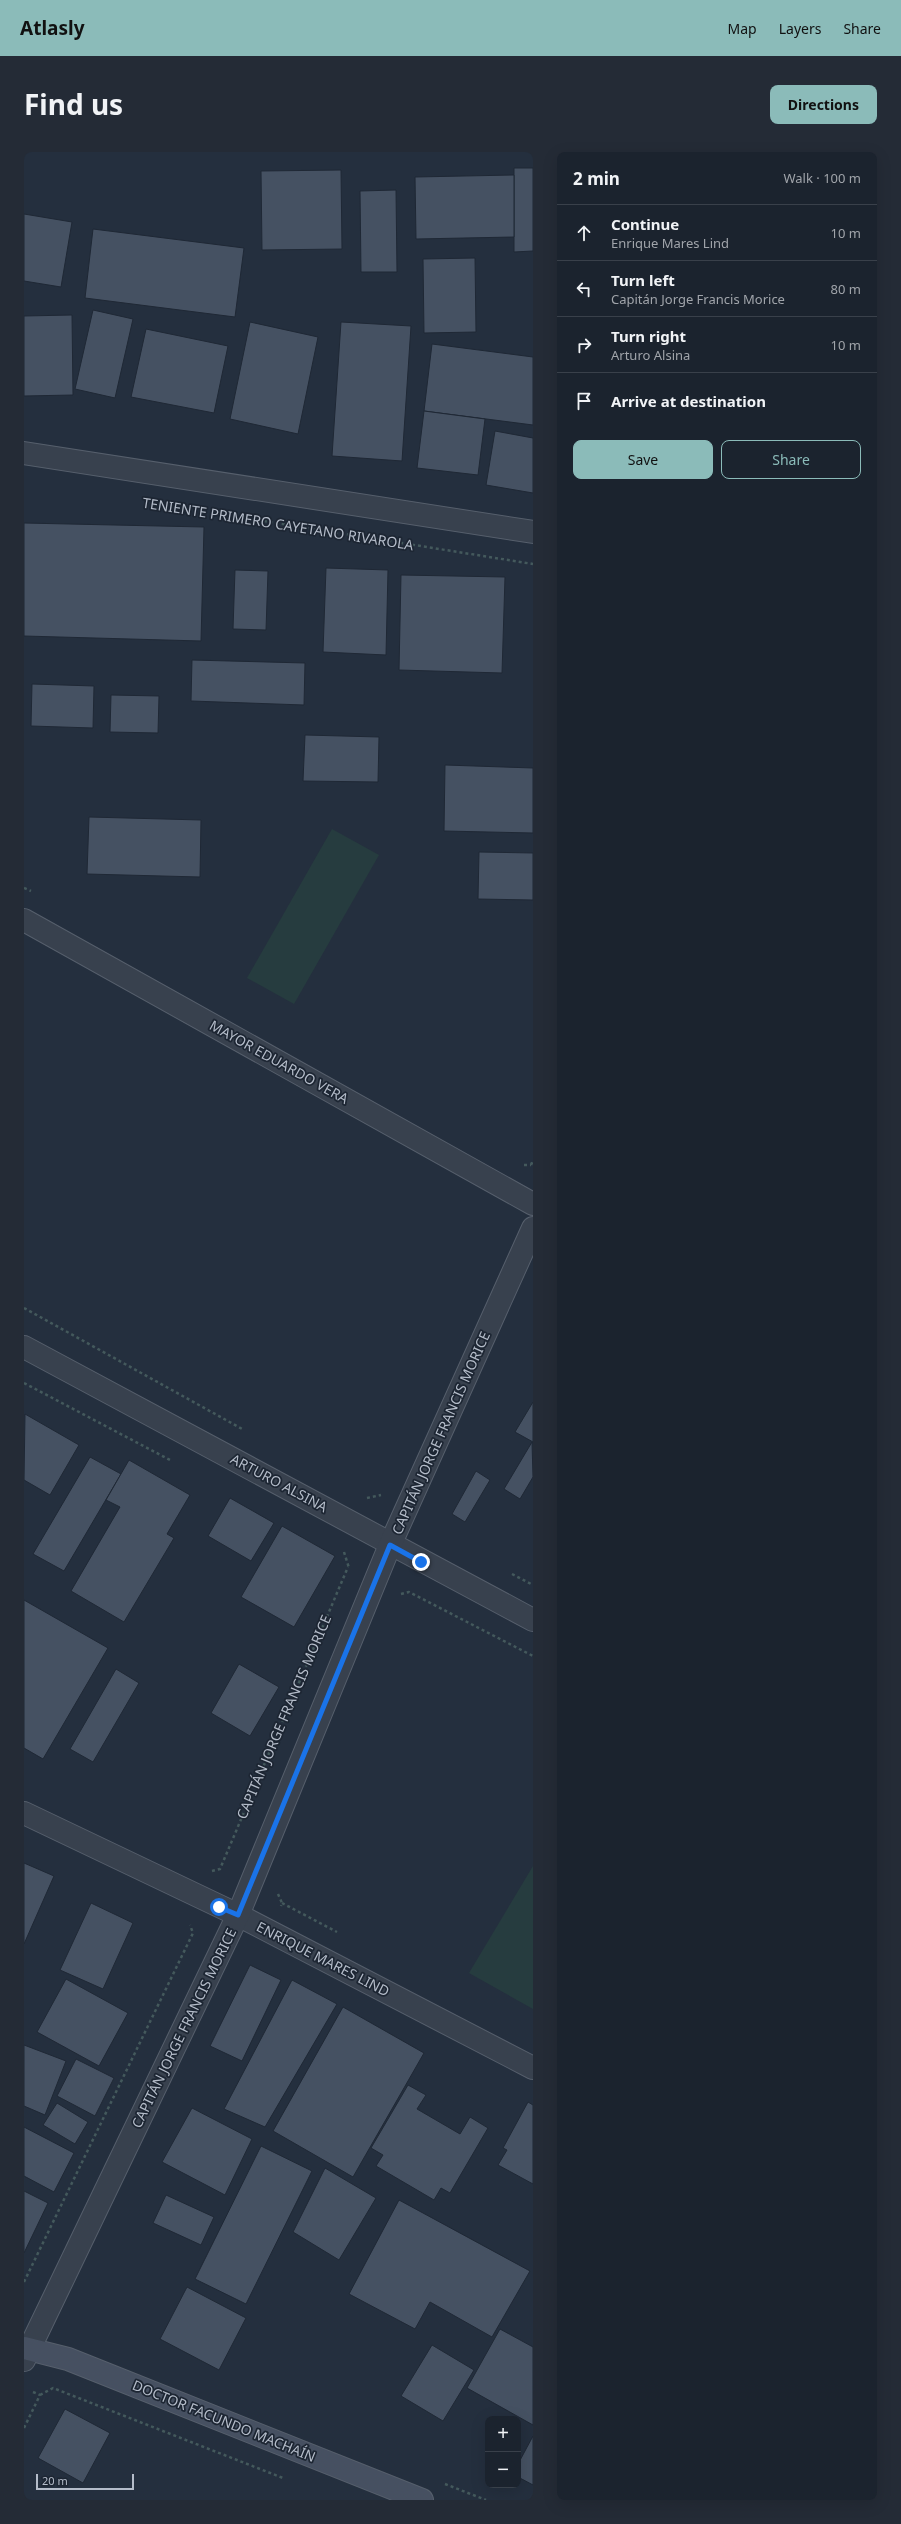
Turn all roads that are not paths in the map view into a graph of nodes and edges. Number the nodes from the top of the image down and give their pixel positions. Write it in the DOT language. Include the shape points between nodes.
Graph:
graph roads {
  1 [pos="24,452"];
  2 [pos="533,532"];
  3 [pos="24,920"];
  4 [pos="533,1204"];
  5 [pos="533,1228"];
  6 [pos="24,1347"];
  7 [pos="390,1545"];
  8 [pos="533,1620"];
  9 [pos="24,1813"];
  10 [pos="238,1915"];
  11 [pos="533,2068"];
  12 [pos="26,2352"];
  13 [pos="422,2500"];
  1 -- 2 [label="street"];
  3 -- 4 [label="street, MAYOR EDUARDO VERA"];
  5 -- 7 [label="street, CAPITÁN JORGE FRANCIS MORICE"];
  6 -- 7 [label="street, ARTURO ALSINA"];
  7 -- 8 [label="street, ARTURO ALSINA"];
  7 -- 10 [label="street, CAPITÁN JORGE FRANCIS MORICE"];
  9 -- 10 [label="street, ENRIQUE MARES LIND"];
  10 -- 11 [label="street, ENRIQUE MARES LIND"];
  10 -- 12 [label="street, CAPITÁN JORGE FRANCIS MORICE"];
  12 -- 13 [label="main road, DOCTOR FACUNDO MACHAÍN" via="68,2359"];
}
